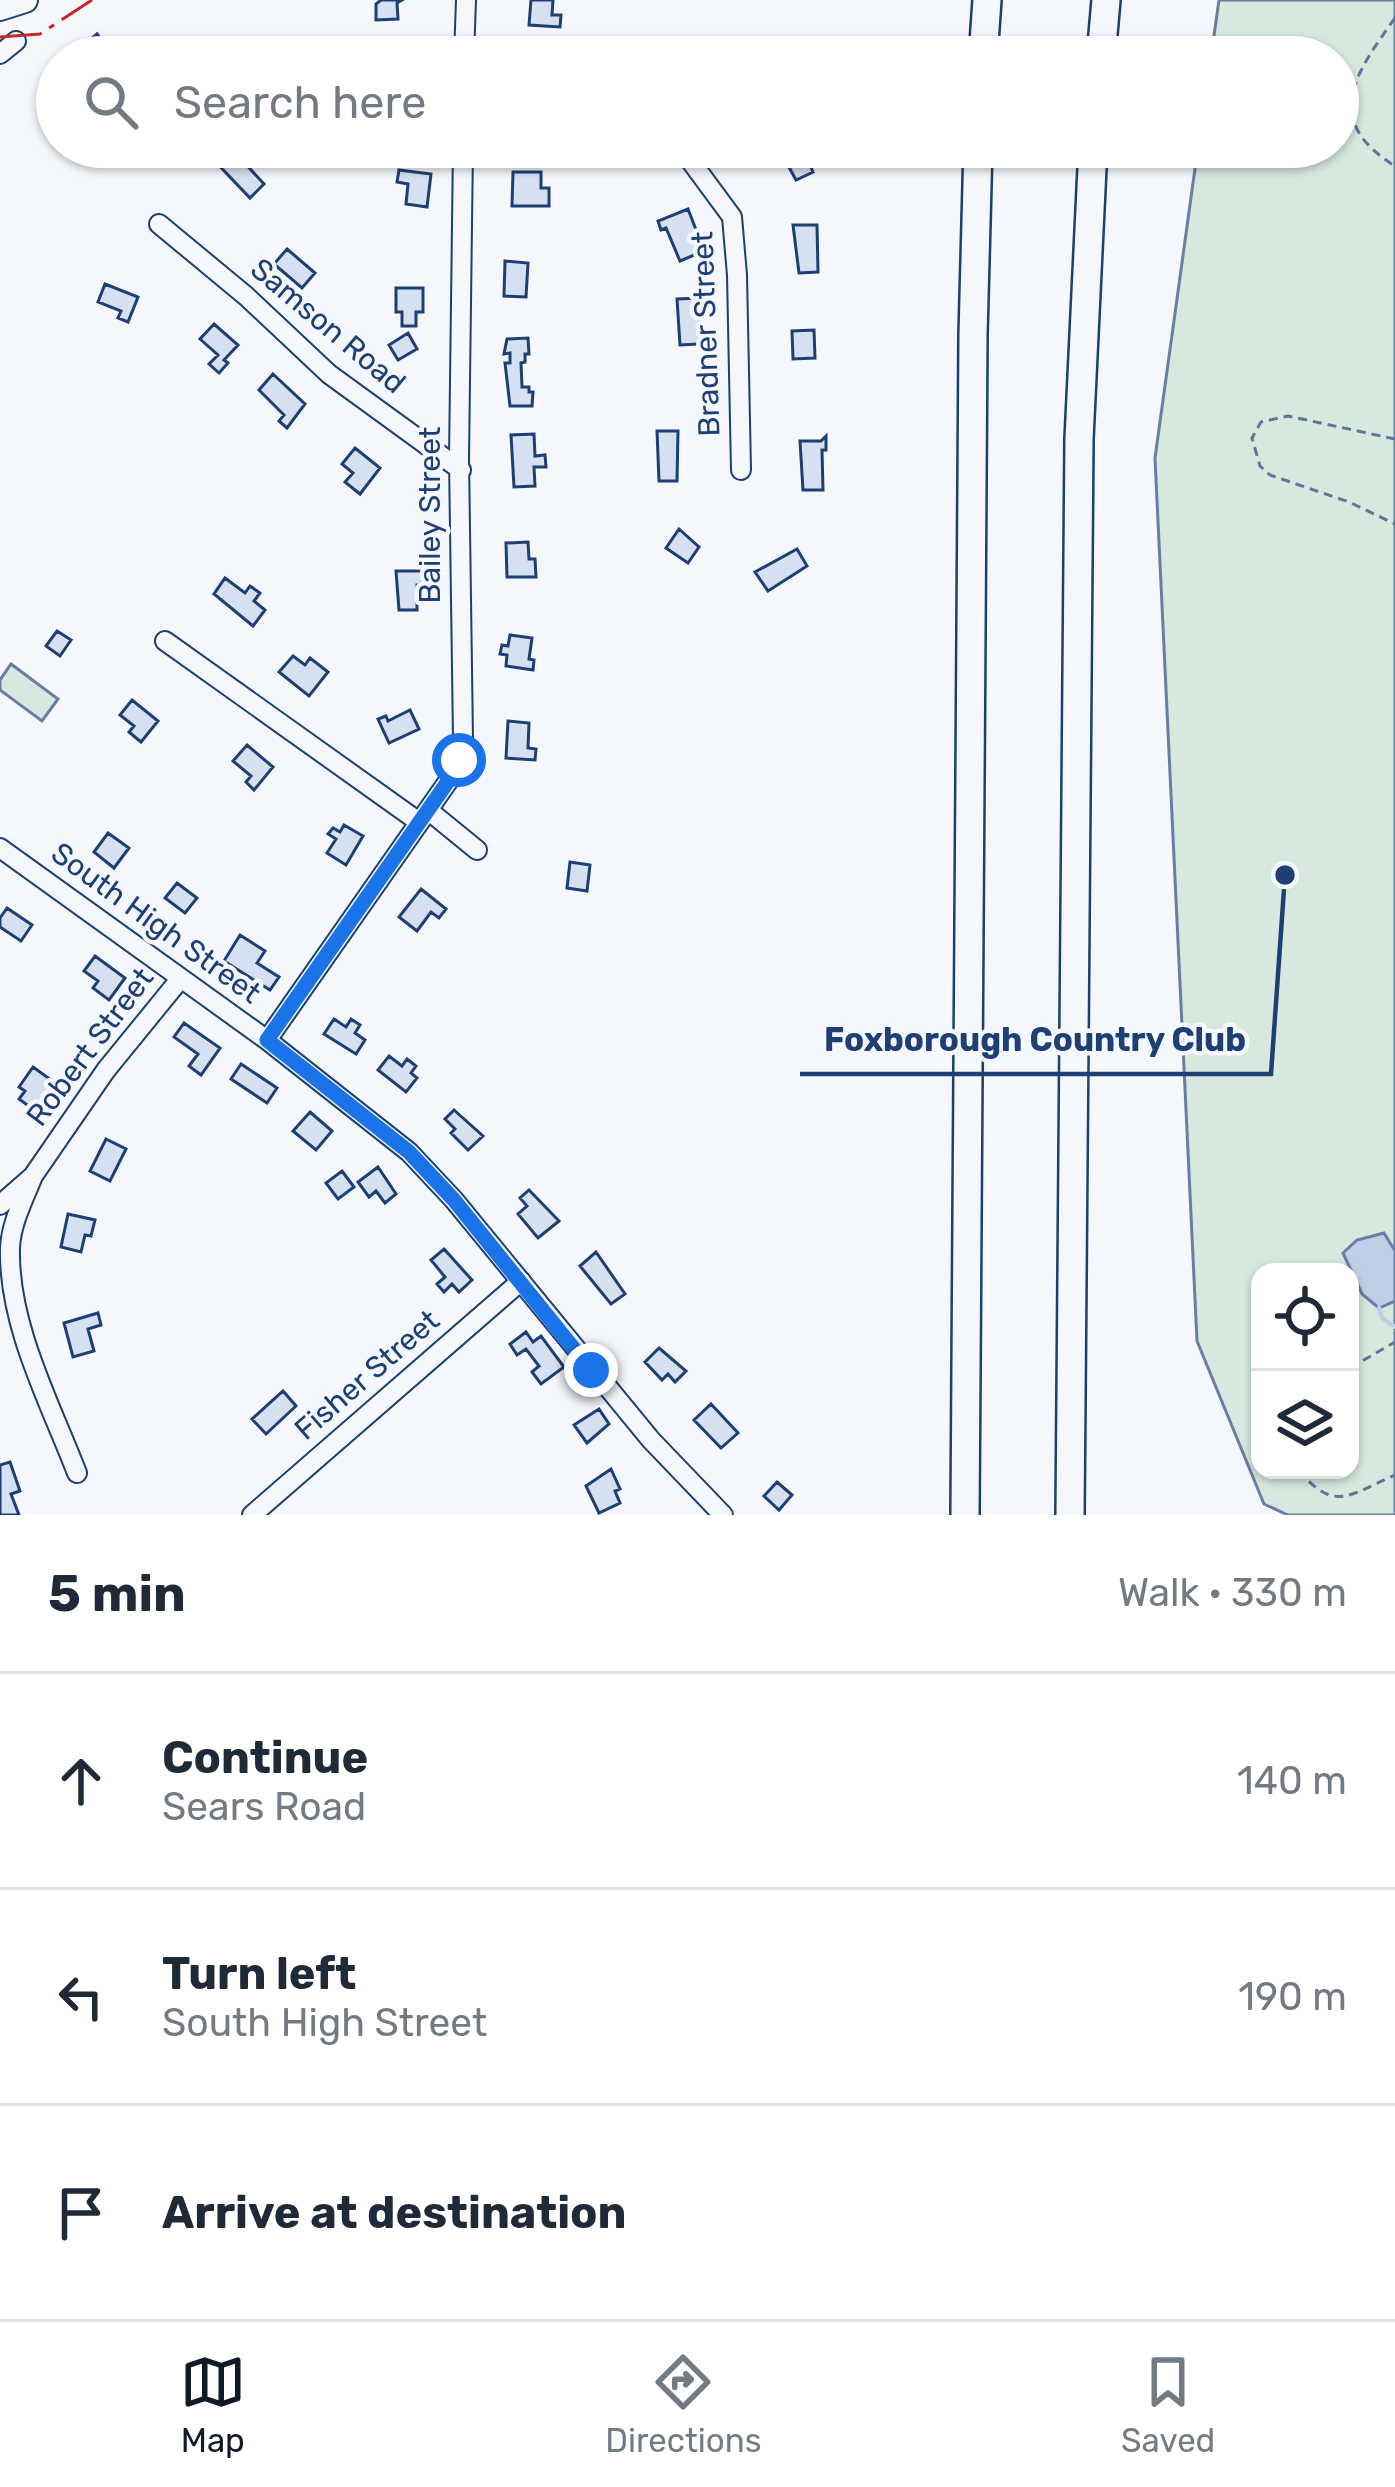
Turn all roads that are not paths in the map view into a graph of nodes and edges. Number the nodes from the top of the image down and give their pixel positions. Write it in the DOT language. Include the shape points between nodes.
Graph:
graph roads {
  1 [pos="25,0"];
  2 [pos="466,0"];
  3 [pos="987,0"];
  4 [pos="1106,0"];
  5 [pos="0,8"];
  6 [pos="465,36"];
  7 [pos="984,36"];
  8 [pos="1103,36"];
  9 [pos="463,168"];
  10 [pos="696,168"];
  11 [pos="978,168"];
  12 [pos="1093,168"];
  13 [pos="159,224"];
  14 [pos="461,470"];
  15 [pos="741,470"];
  16 [pos="165,641"];
  17 [pos="424,816"];
  18 [pos="0,848"];
  19 [pos="477,850"];
  20 [pos="181,978"];
  21 [pos="267,1040"];
  22 [pos="33,1176"];
  23 [pos="0,1205"];
  24 [pos="521,1281"];
  25 [pos="77,1473"];
  26 [pos="251,1515"];
  27 [pos="723,1515"];
  28 [pos="965,1515"];
  29 [pos="1070,1515"];
  1 -- 5 [label="main road"];
  2 -- 6 [label="street"];
  3 -- 7 [label="highway"];
  4 -- 8 [label="highway"];
  9 -- 14 [label="street, Bailey Street"];
  10 -- 15 [label="street, Bradner Street" via="732,217"];
  11 -- 28 [label="highway"];
  12 -- 29 [label="highway" via="1079,439"];
  13 -- 14 [label="street, Samson Road" via="329,374"];
  14 -- 17 [label="street, Bailey Street" via="463,738 459,760"];
  16 -- 17 [label="street"];
  17 -- 19 [label="street"];
  17 -- 21 [label="street, Bailey Street"];
  18 -- 20 [label="street, South High Street"];
  20 -- 21 [label="street, South High Street"];
  20 -- 22 [label="street, Robert Street"];
  21 -- 24 [label="street, South High Street" via="409,1152"];
  22 -- 23 [label="street, Robert Street"];
  22 -- 25 [label="street" via="10,1248 17,1311"];
  24 -- 26 [label="street, Fisher Street"];
  24 -- 27 [label="street, South High Street"];
}
